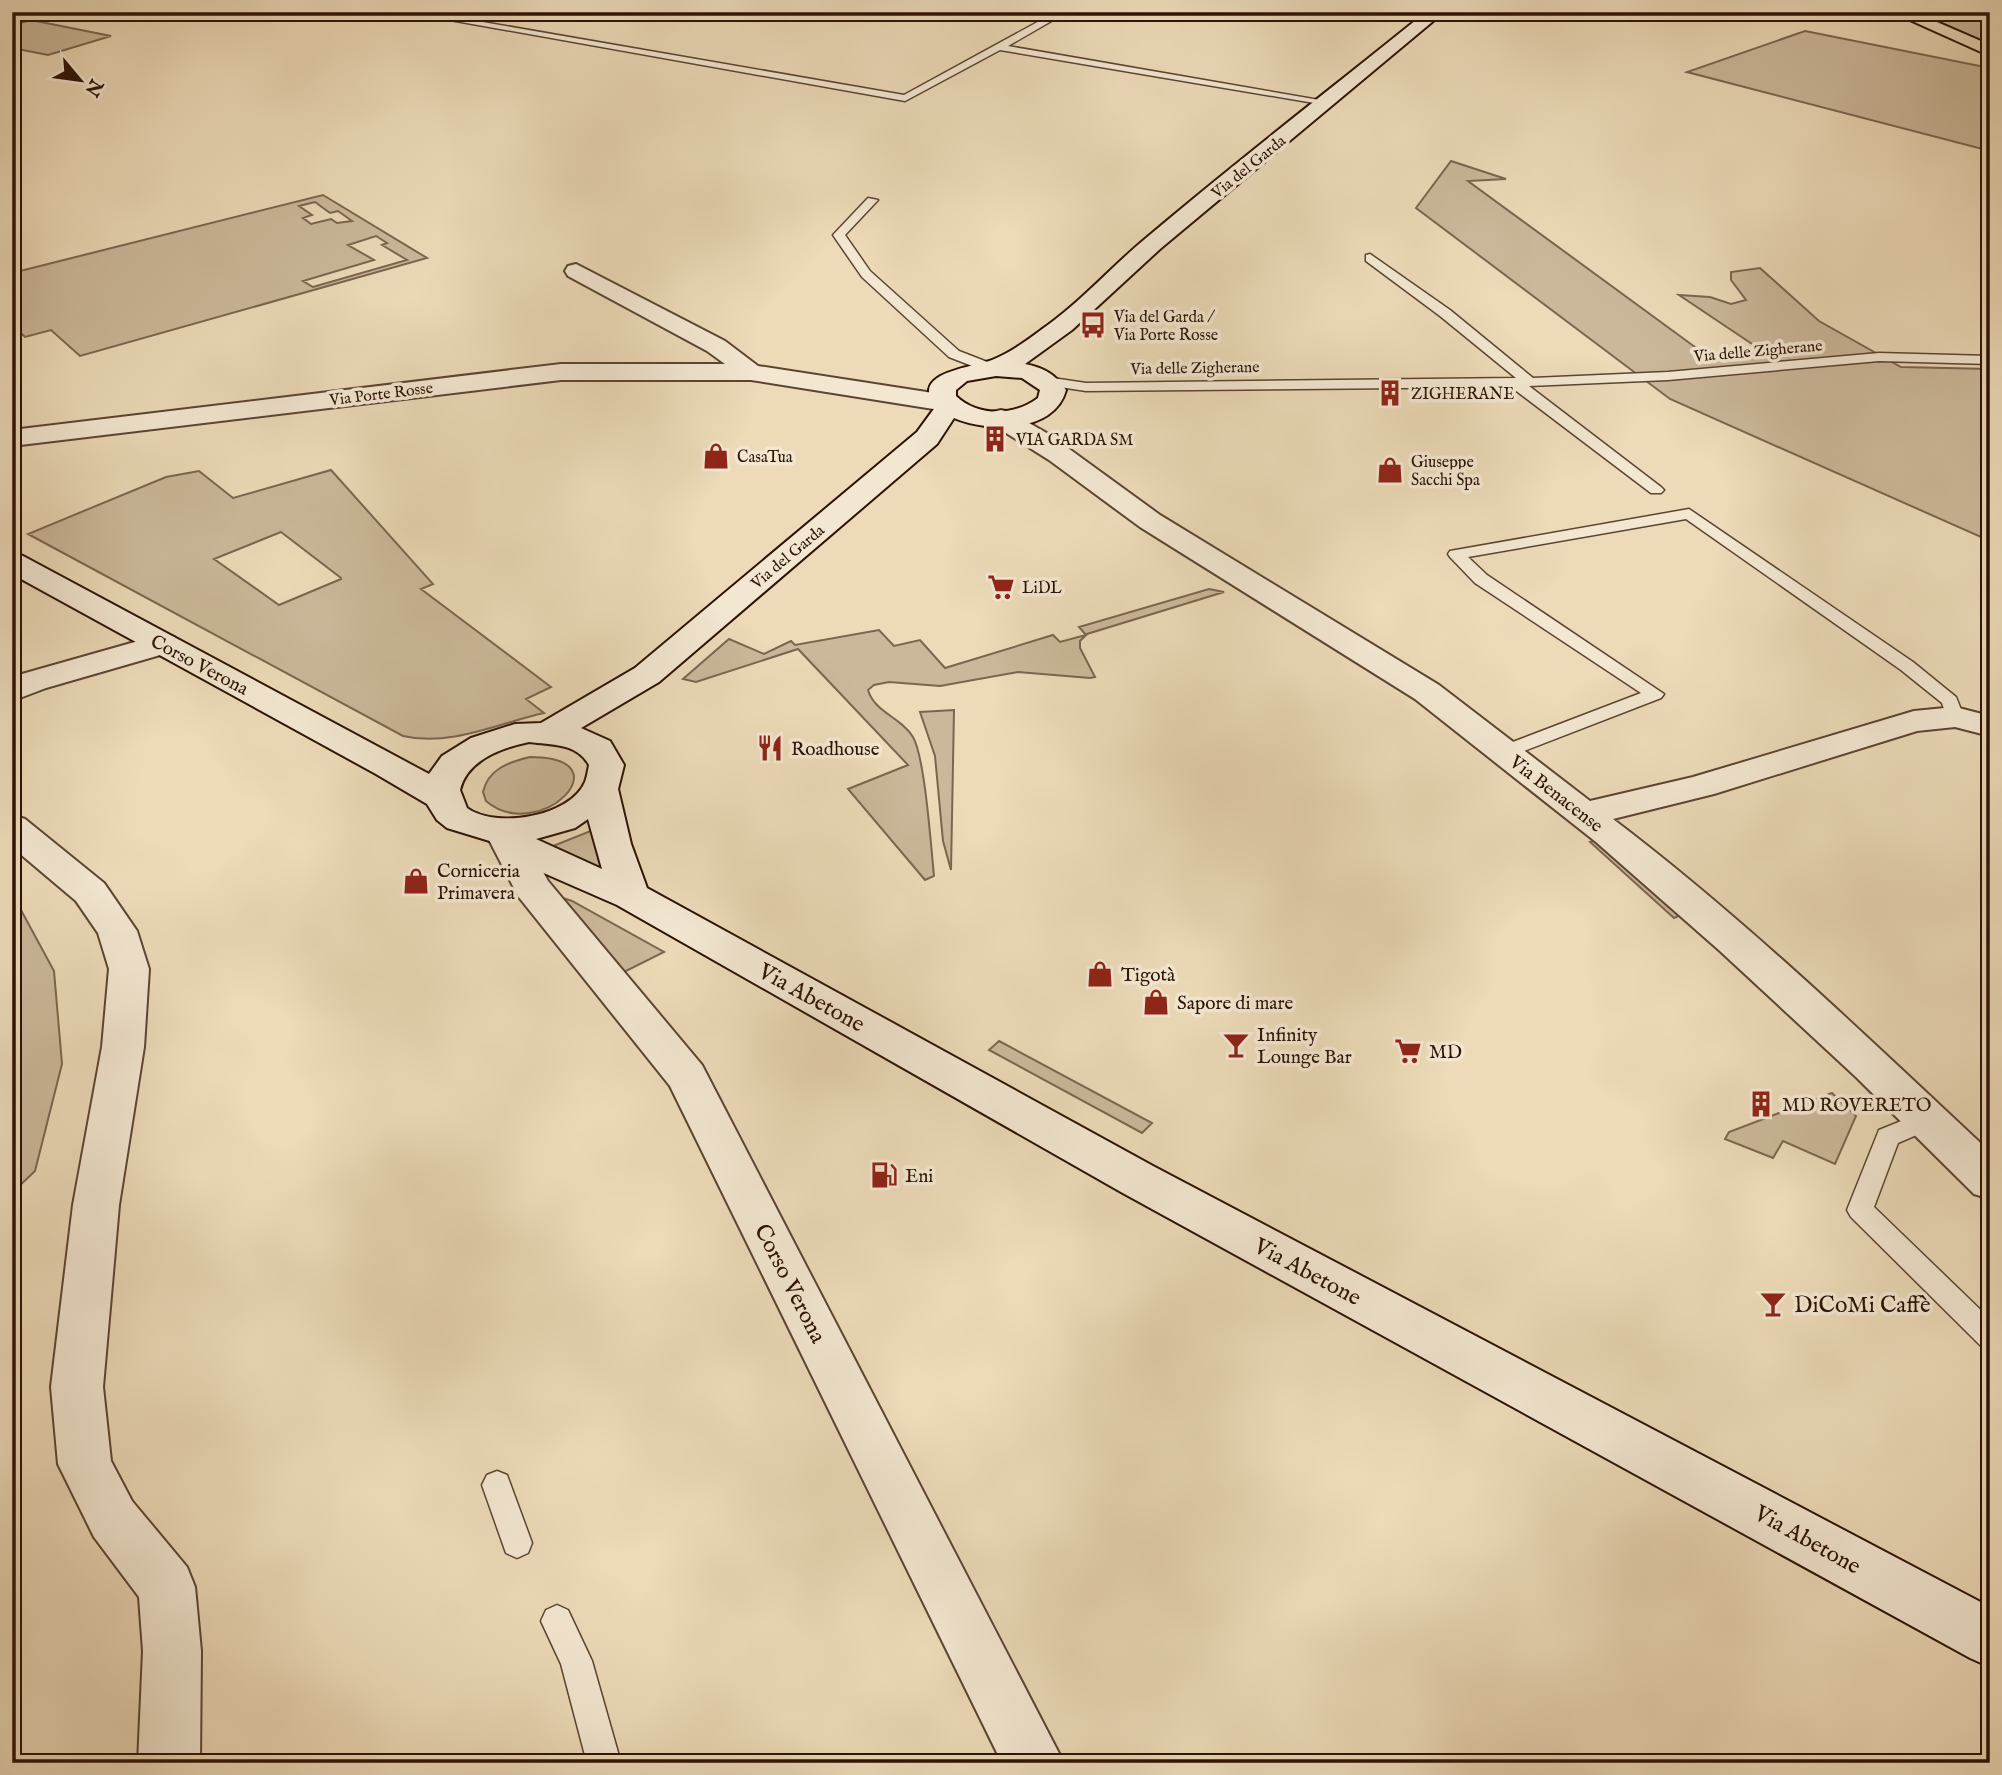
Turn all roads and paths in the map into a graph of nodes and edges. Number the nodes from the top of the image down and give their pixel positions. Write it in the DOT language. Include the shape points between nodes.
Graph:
graph roads {
  1 [pos="409,12"];
  2 [pos="1063,12"];
  3 [pos="1436,12"];
  4 [pos="1900,12"];
  5 [pos="999,47"];
  6 [pos="1986,49"];
  7 [pos="1326,102"];
  8 [pos="872,200"];
  9 [pos="1370,258"];
  10 [pos="576,271"];
  11 [pos="1064,325"];
  12 [pos="1990,360"];
  13 [pos="993,368"];
  14 [pos="751,372"];
  15 [pos="1522,382"];
  16 [pos="950,385"];
  17 [pos="1047,390"];
  18 [pos="991,417"];
  19 [pos="12,438"];
  20 [pos="927,438"];
  21 [pos="1077,465"];
  22 [pos="1656,490"];
  23 [pos="12,562"];
  24 [pos="163,644"];
  25 [pos="647,675"];
  26 [pos="12,691"];
  27 [pos="1955,717"];
  28 [pos="1990,726"];
  29 [pos="550,732"];
  30 [pos="469,752"];
  31 [pos="1504,752"];
  32 [pos="389,766"];
  33 [pos="602,773"];
  34 [pos="443,798"];
  35 [pos="1584,814"];
  36 [pos="12,827"];
  37 [pos="504,832"];
  38 [pos="631,896"];
  39 [pos="1926,1120"];
  40 [pos="1990,1181"];
  41 [pos="1990,1337"];
  42 [pos="497,1485"];
  43 [pos="517,1543"];
  44 [pos="557,1621"];
  45 [pos="1990,1638"];
  46 [pos="169,1763"];
  47 [pos="604,1763"];
  48 [pos="1034,1763"];
  1 -- 5 [label="lane" via="905,98"];
  2 -- 5 [label="lane"];
  3 -- 7 [label="street, Via del Garda"];
  4 -- 6 [label="main road"];
  5 -- 7 [label="lane"];
  7 -- 11 [label="street, Via del Garda" via="1152,244"];
  8 -- 16 [label="lane" via="839,235"];
  9 -- 15 [label="lane" via="1445,313"];
  10 -- 14 [label="street, Via Porte Rosse" via="716,346"];
  11 -- 13 [label="street, Via del Garda" via="1015,359"];
  11 -- 17 [label="street, Via del Garda"];
  12 -- 15 [label="lane, Via delle Zigherane" via="1879,357 1668,376"];
  13 -- 16 [label="street"];
  13 -- 17 [label="street" via="1017,370"];
  14 -- 16 [label="street, Via Porte Rosse" via="900,395"];
  14 -- 19 [label="street, Via Porte Rosse" via="561,372"];
  15 -- 17 [label="lane, Via delle Zigherane"];
  15 -- 22 [label="lane"];
  16 -- 18 [label="street"];
  16 -- 20 [label="street, Via del Garda"];
  17 -- 18 [label="street, Via del Garda" via="1027,414"];
  17 -- 21 [label="street"];
  18 -- 20 [label="street, Via del Garda"];
  18 -- 21 [label="street"];
  20 -- 25 [label="street, Via del Garda"];
  21 -- 31 [label="street, Via Benacense" via="1112,495 1255,588 1427,692"];
  23 -- 24 [label="street, Corso Verona"];
  24 -- 26 [label="street"];
  24 -- 32 [label="street, Corso Verona"];
  25 -- 29 [label="street, Via del Garda"];
  25 -- 33 [label="street, Via del Garda" via="619,719"];
  27 -- 28 [label="street"];
  27 -- 31 [label="lane" via="1950,701 1907,666 1689,514 1457,554 1481,579 1656,694"];
  27 -- 35 [label="street" via="1914,721 1713,783"];
  29 -- 30 [label="street" via="507,736"];
  29 -- 33 [label="street" via="589,742"];
  30 -- 32 [label="street"];
  30 -- 34 [label="street" via="453,766 444,782"];
  31 -- 35 [label="street, Via Benacense"];
  32 -- 34 [label="street, Corso Verona"];
  33 -- 37 [label="street" via="581,810 551,825"];
  33 -- 38 [label="street" via="612,844"];
  34 -- 37 [label="street" via="462,822"];
  35 -- 39 [label="street, Via Benacense" via="1734,941"];
  36 -- 46 [label="street" via="90,892 117,931 129,969 122,1047 96,1205 77,1387 85,1464 113,1519 167,1587 172,1651"];
  37 -- 38 [label="street, Via Abetone" via="527,851"];
  37 -- 48 [label="street, Corso Verona" via="532,887 687,1077"];
  38 -- 45 [label="street, Via Abetone" via="1137,1179"];
  39 -- 40 [label="street, Via Benacense"];
  39 -- 41 [label="lane" via="1888,1137 1860,1210"];
  42 -- 43 [label="lane"];
  44 -- 47 [label="lane" via="576,1661"];
}
